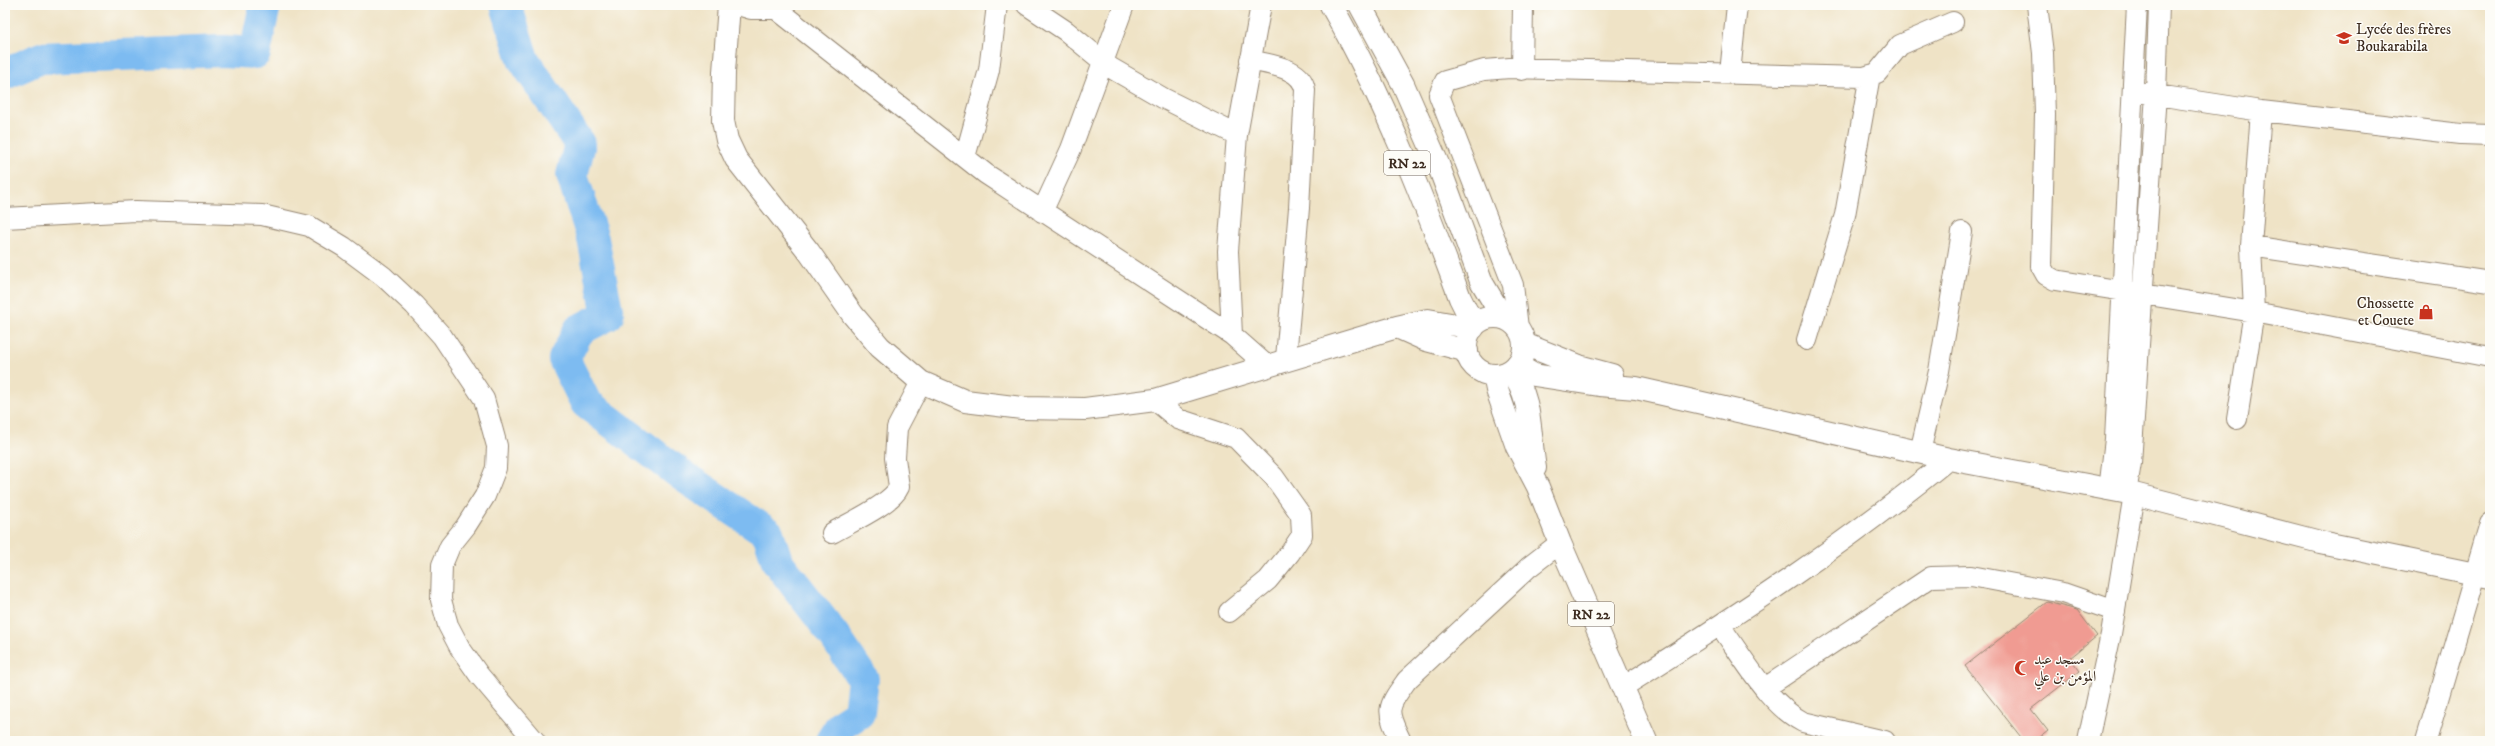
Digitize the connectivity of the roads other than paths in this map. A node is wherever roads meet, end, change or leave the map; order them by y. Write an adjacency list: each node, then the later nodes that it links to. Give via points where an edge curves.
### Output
1 (729, 5): 46 (main road, via 723,121 726,140 736,160 810,252 853,315 880,347)
2 (738, 5): 14 (street, via 751,9)
3 (997, 5): 26 (street, via 989,70)
4 (1027, 5): 17 (street, via 1066,31)
5 (1124, 5): 17 (street)
6 (1261, 5): 16 (street)
7 (1331, 5): 31 (main road, RN 22, via 1383,106)
8 (1360, 5): 29 (main road, RN 22, via 1403,84 1438,164)
9 (1523, 5): 18 (street)
10 (1737, 5): 19 (street)
11 (2037, 5): 34 (street, via 2043,53 2045,115 2041,266 2046,275 2055,280)
12 (2137, 5): 21 (street)
13 (2159, 5): 22 (street)
14 (772, 7): 26 (street)
15 (1953, 22): 20 (street, via 1900,45 1882,68)
16 (1250, 60): 24 (street); 44 (street, via 1284,68 1298,75 1304,82 1305,90 1299,208)
17 (1103, 61): 24 (street, via 1163,98); 27 (street, via 1071,149)
18 (1522, 70): 19 (street); 39 (street, via 1484,70 1444,81 1439,95 1514,285)
19 (1730, 73): 20 (street, via 1864,78)
20 (1870, 75): 41 (street, via 1845,215)
21 (2134, 92): 22 (street); 34 (street)
22 (2156, 94): 23 (street); 35 (street)
23 (2261, 111): 25 (street, via 2461,134); 32 (street)
24 (1237, 135): 40 (street, via 1228,251)
25 (2490, 135)
26 (965, 156): 27 (street, via 986,174)
27 (1042, 212): 40 (street)
28 (5, 218): 63 (street, via 136,211 262,215 309,226 344,247 383,276 414,305 442,336 484,399 497,446 496,468 485,496 450,546 442,565 441,600 448,624 460,648 479,675)
29 (1460, 226): 31 (main road); 39 (main road, RN 22, via 1481,281)
30 (1962, 232): 50 (street, via 1939,371)
31 (1436, 235): 37 (main road, RN 22, via 1460,298)
32 (2251, 246): 33 (street); 36 (street)
33 (2490, 282)
34 (2122, 291): 35 (street); 52 (street, via 2115,439)
35 (2143, 292): 36 (street); 52 (street, via 2131,463)
36 (2254, 312): 43 (street); 49 (street)
37 (1475, 325): 38 (main road, via 1428,320); 39 (main road, via 1494,317); 42 (main road, via 1466,342)
38 (1397, 327): 42 (main road, via 1426,340); 44 (main road)
39 (1515, 330): 45 (main road, via 1524,352); 47 (main road, via 1579,366 1613,375)
40 (1232, 335): 44 (street)
41 (1808, 340)
42 (1467, 351): 45 (main road, via 1478,369)
43 (2490, 357)
44 (1276, 362): 48 (main road)
45 (1507, 370): 47 (main road, via 1599,386); 55 (main road, RN 22, via 1519,383 1528,406 1531,448 1538,487)
46 (920, 382): 48 (main road, via 965,401 1022,408 1085,409); 54 (street, via 897,428 897,491)
47 (1636, 388): 50 (main road)
48 (1155, 400): 58 (street, via 1178,419 1236,438 1274,477 1301,515 1302,535 1290,553 1268,580)
49 (2237, 419)
50 (1920, 452): 51 (main road)
51 (1949, 459): 52 (main road); 59 (street, via 1836,547)
52 (2123, 492): 56 (main road, via 2320,542); 57 (street)
53 (2490, 523): 56 (street)
54 (832, 533)
55 (1560, 543): 60 (main road, RN 22); 62 (street, via 1529,568 1408,680 1389,708)
56 (2483, 575): 67 (street)
57 (2115, 611): 61 (street, via 2063,593 1971,576 1931,577); 66 (street)
58 (1229, 612)
59 (1720, 626): 60 (street); 61 (street)
60 (1624, 687): 64 (main road, RN 22)
61 (1765, 688): 65 (street, via 1784,710 1803,722)
62 (1392, 736)
63 (535, 741)
64 (1646, 741)
65 (1885, 741)
66 (2088, 741)
67 (2426, 741)

